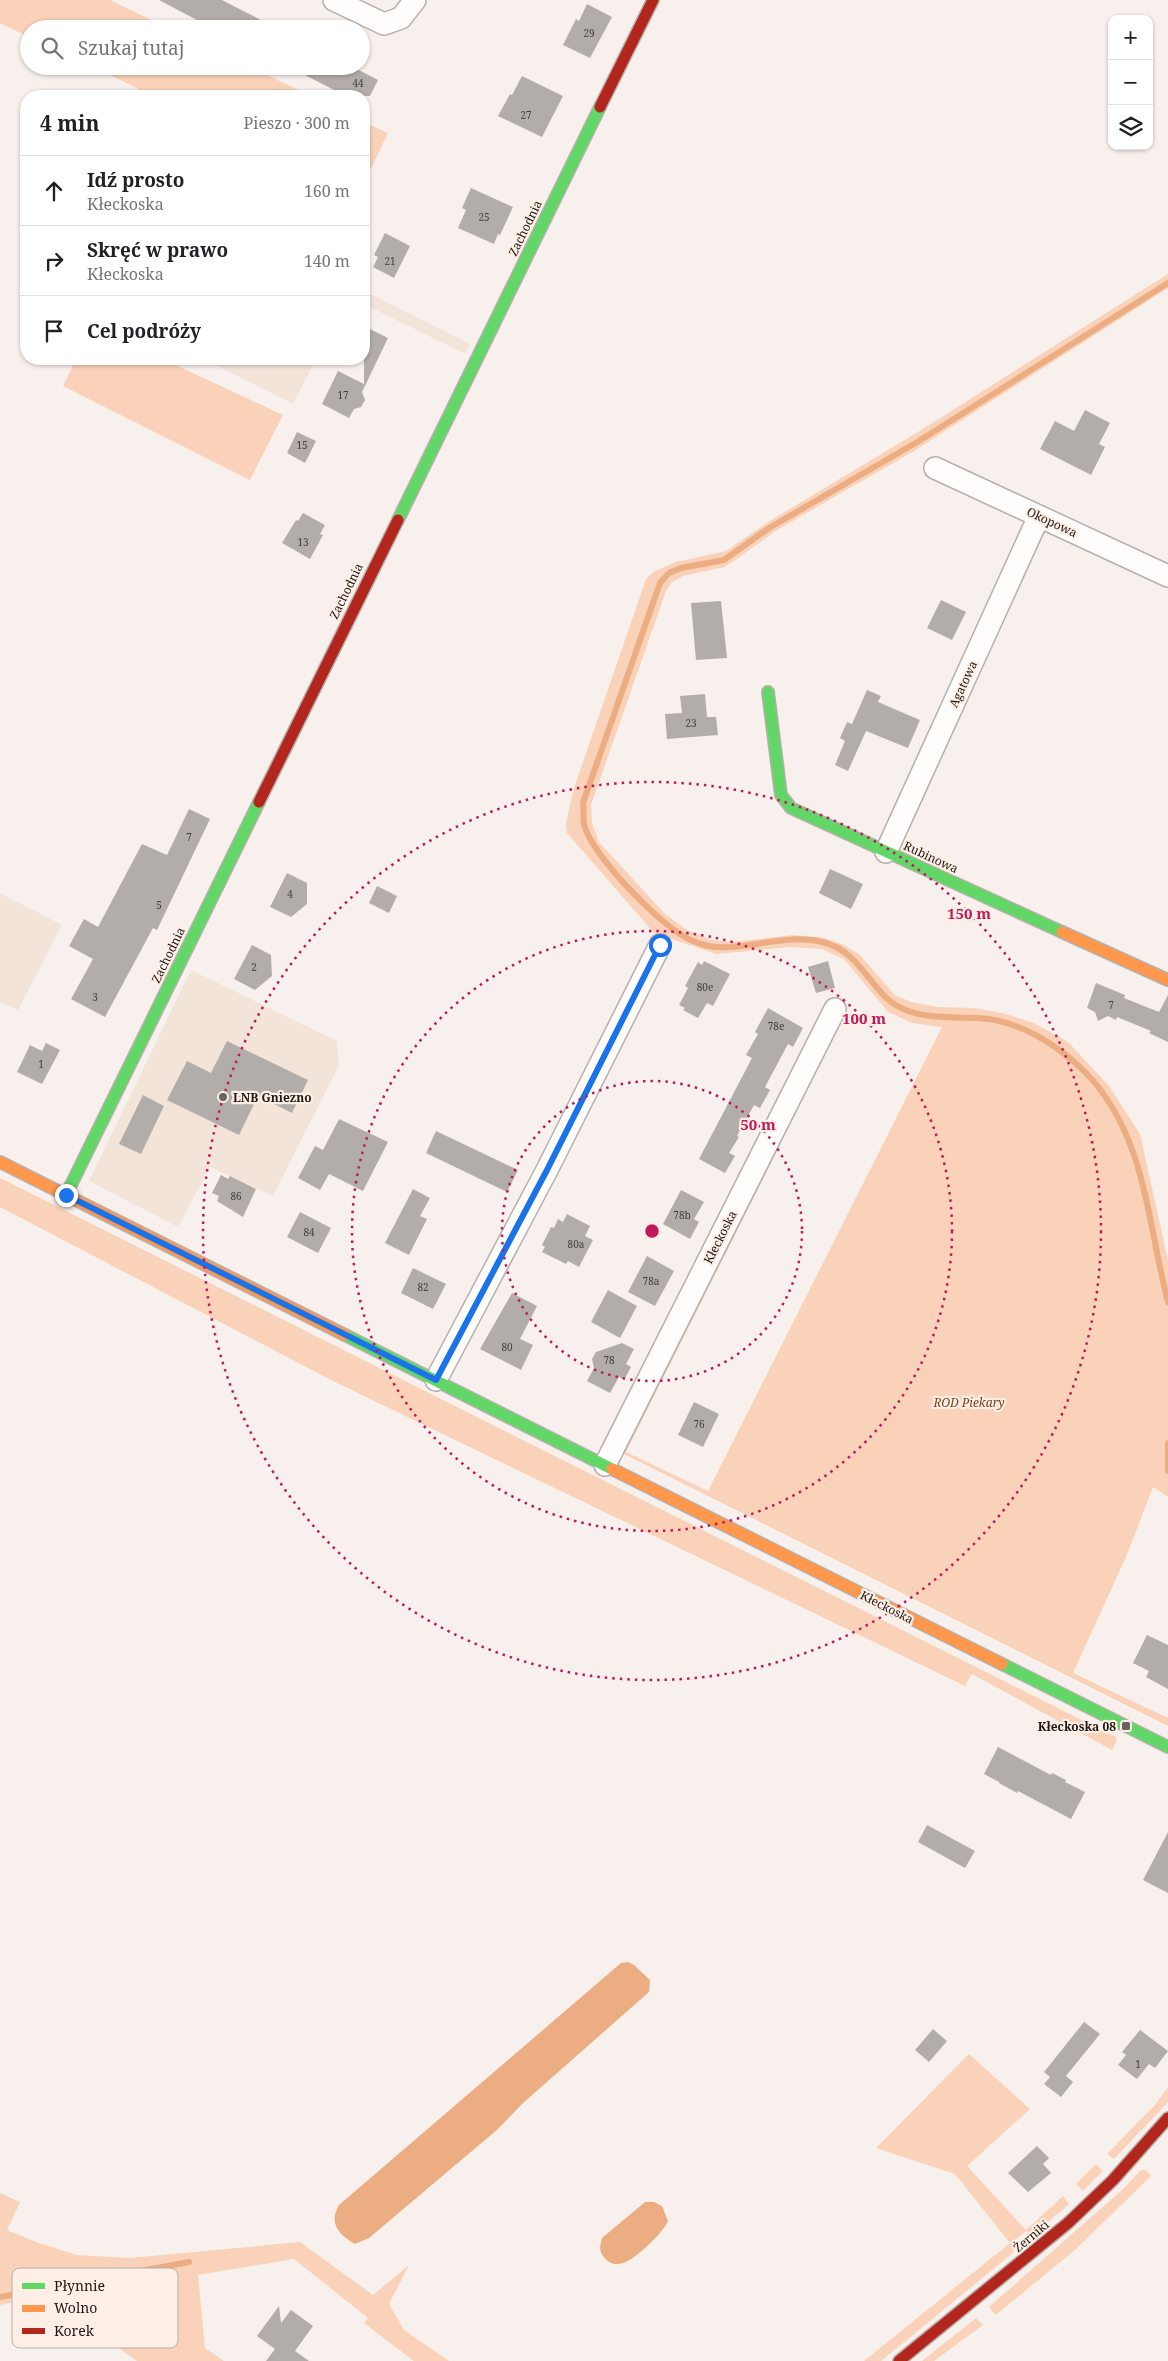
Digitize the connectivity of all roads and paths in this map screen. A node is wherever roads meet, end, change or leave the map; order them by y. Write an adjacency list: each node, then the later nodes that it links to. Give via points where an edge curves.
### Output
1 (334, 0): 2 (street, via 384,24 401,18)
2 (414, 0)
3 (653, 0): 13 (street, Zachodnia)
4 (935, 468): 5 (street, Okopowa)
5 (1040, 516): 6 (street, Okopowa); 8 (street, Agatowa)
6 (1168, 576)
7 (768, 692): 8 (street, Rubinowa, via 781,795 791,808)
8 (886, 852): 10 (street, Rubinowa)
9 (660, 945): 14 (street, via 547,1170)
10 (1168, 980)
11 (835, 1009): 15 (street, Kłeckoska)
12 (0, 1162): 13 (street, Kłeckoska)
13 (66, 1195): 14 (street, Kłeckoska)
14 (436, 1380): 15 (street, Kłeckoska)
15 (605, 1465): 16 (street, Kłeckoska)
16 (1168, 1747)
17 (1168, 2118): 18 (street, Żerniki, via 1113,2180 1068,2223)
18 (899, 2361)

